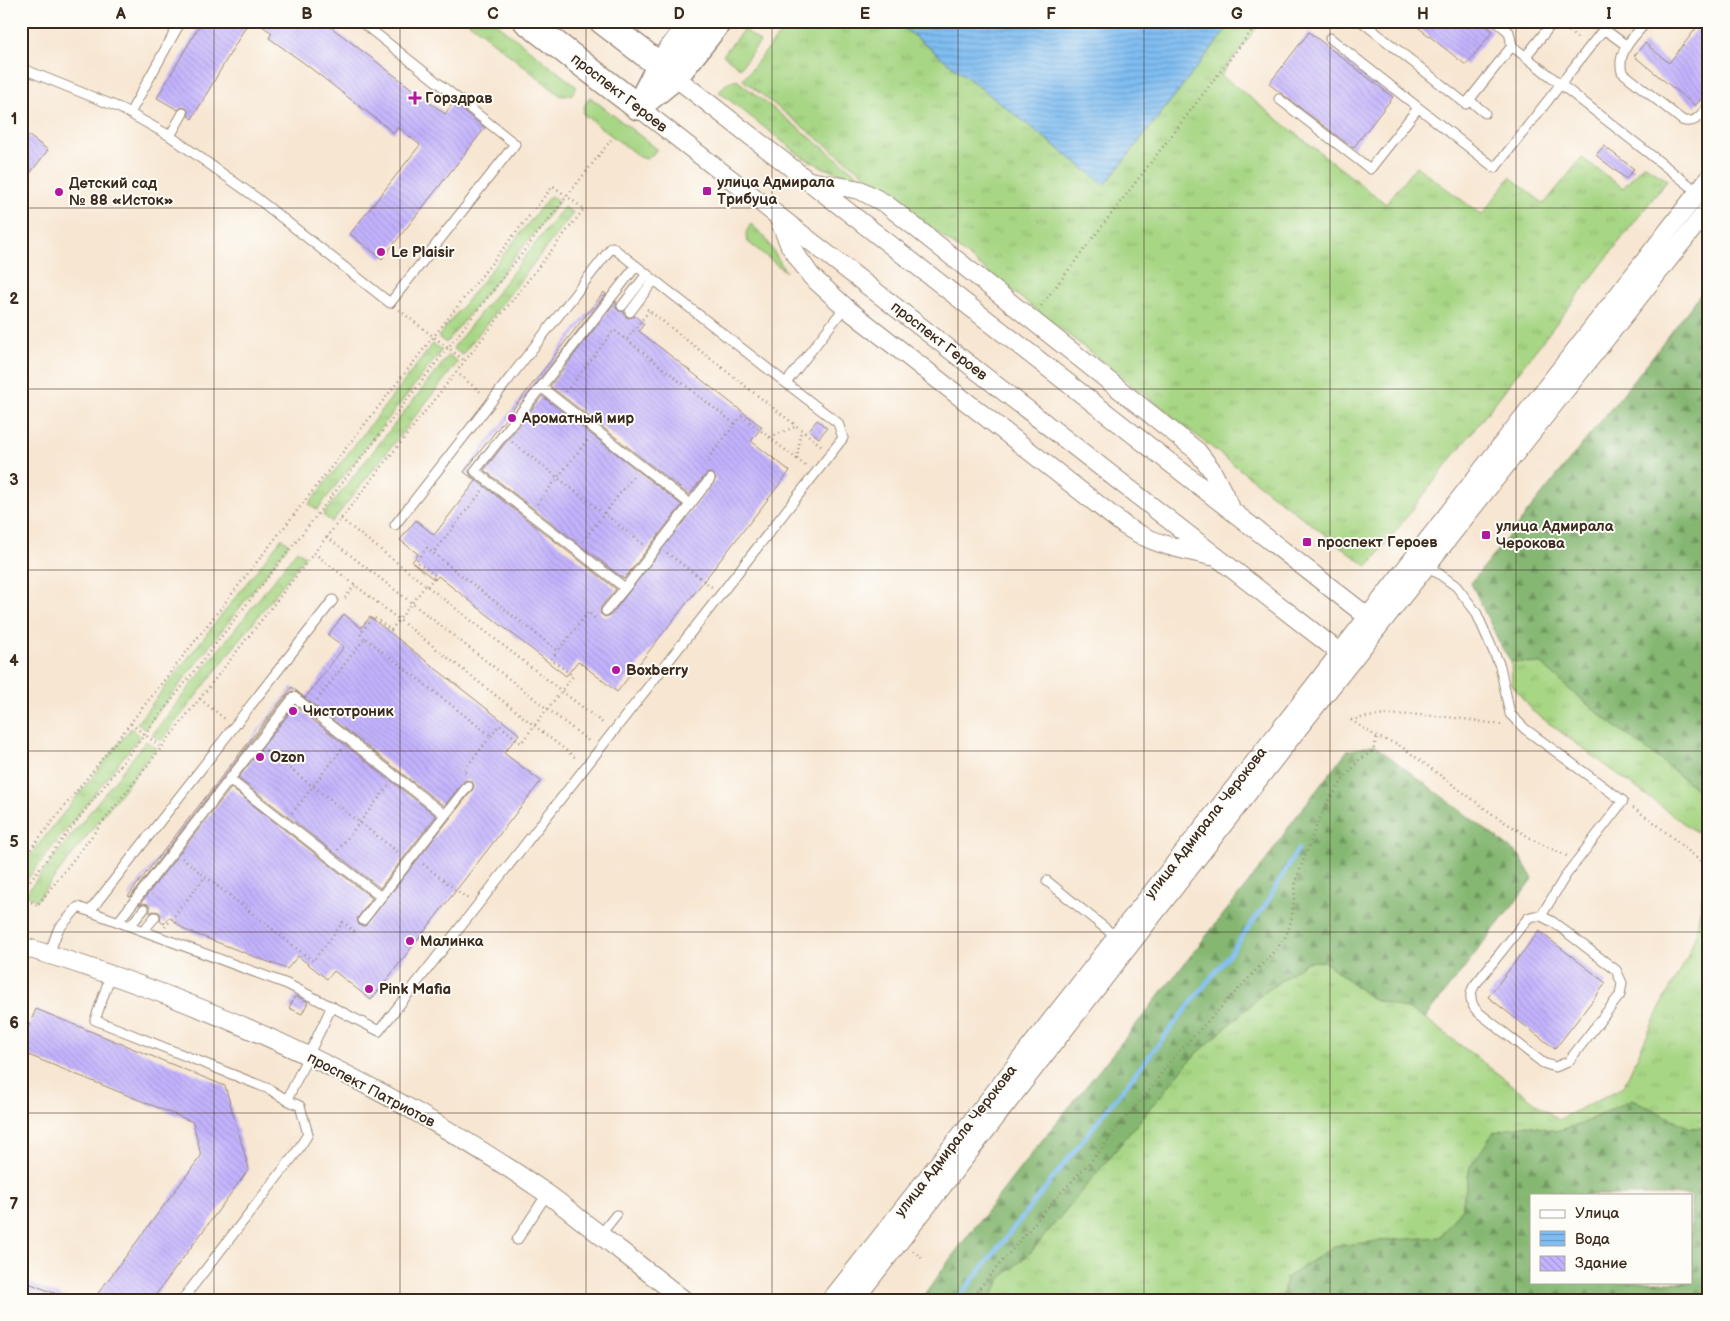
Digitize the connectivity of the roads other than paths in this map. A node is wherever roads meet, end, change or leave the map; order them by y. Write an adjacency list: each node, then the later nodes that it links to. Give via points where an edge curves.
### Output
1 (181, 21): 24 (lane)
2 (360, 21): 27 (lane, via 515,144 390,303 258,199)
3 (526, 21): 22 (street, проспект Героев)
4 (602, 21): 17 (street)
5 (694, 21): 17 (street)
6 (719, 21): 17 (street)
7 (1361, 21): 20 (lane, via 1466,104)
8 (1496, 21): 13 (lane, via 1509,32)
9 (1544, 21): 15 (lane, via 1550,26)
10 (1647, 21): 14 (lane)
11 (1607, 25): 14 (lane); 18 (lane)
12 (1330, 38): 23 (lane)
13 (1512, 46): 15 (lane); 20 (lane)
14 (1627, 46): 21 (lane, via 1619,63 1622,72 1682,120 1694,121)
15 (1526, 56): 18 (lane)
16 (21, 68): 24 (lane)
17 (667, 71): 22 (street); 28 (street)
18 (1561, 84): 23 (lane, via 1494,168); 29 (lane)
19 (1279, 99): 23 (lane, via 1370,169)
20 (1469, 100): 26 (lane)
21 (1709, 106)
22 (638, 107): 31 (street, проспект Героев)
23 (1418, 108)
24 (130, 113): 27 (lane)
25 (183, 113): 27 (lane)
26 (1486, 113)
27 (170, 136)
28 (807, 181): 42 (street); 42 (street, via 860,190 886,204 1197,451 1211,469)
29 (1703, 185): 49 (street, улица Адмирала Черокова)
30 (1709, 208): 45 (street, улица Адмирала Черокова)
31 (778, 216): 36 (street, via 790,246 811,276); 44 (street, проспект Героев)
32 (636, 266): 33 (lane); 39 (lane); 43 (lane, via 612,247)
33 (646, 274): 34 (lane); 35 (lane)
34 (654, 280): 37 (lane); 38 (lane)
35 (622, 306)
36 (845, 307): 38 (lane); 44 (street, via 1124,525 1158,544)
37 (630, 312)
38 (786, 383): 68 (lane, via 838,423 843,438 379,1031)
39 (541, 387): 41 (lane); 46 (lane, via 475,471)
40 (710, 479): 41 (lane)
41 (690, 504): 46 (lane)
42 (1232, 511): 49 (street)
43 (395, 525)
44 (1217, 557): 50 (street, проспект Героев)
45 (1428, 566): 49 (street, улица Адмирала Черокова); 58 (lane, via 1456,586 1476,612 1500,666 1510,714 1525,729 1623,801 1555,891)
46 (625, 588): 48 (lane)
47 (332, 600): 57 (lane)
48 (606, 611)
49 (1374, 622): 50 (street, улица Адмирала Черокова)
50 (1346, 657): 64 (street, улица Адмирала Черокова); 78 (street, улица Адмирала Черокова)
51 (229, 779): 53 (lane, via 294,696); 55 (lane); 61 (lane)
52 (468, 786): 53 (lane)
53 (445, 815): 55 (lane)
54 (1047, 881): 64 (lane)
55 (381, 897): 60 (lane)
56 (144, 908): 62 (lane)
57 (90, 911): 61 (lane); 66 (lane, via 78,907 58,930)
58 (1541, 916): 58 (lane, via 1528,918 1474,986 1471,1000 1474,1008 1485,1017 1543,1063 1555,1067 1568,1062 1620,995 1622,983 1616,970)
59 (155, 917): 63 (lane)
60 (363, 920)
61 (118, 922): 62 (lane)
62 (130, 926): 63 (lane)
63 (143, 931): 68 (lane, via 287,984)
64 (1116, 937): 77 (street, улица Адмирала Черокова)
65 (21, 946): 66 (street, проспект Патриотов)
66 (49, 954): 67 (street, проспект Патриотов)
67 (111, 974): 69 (street, проспект Патриотов); 70 (lane, via 95,1020 269,1089)
68 (332, 1006): 69 (lane)
69 (309, 1056): 70 (lane); 71 (street, проспект Патриотов, via 452,1133)
70 (287, 1100): 75 (lane, via 300,1106 308,1134)
71 (547, 1194): 73 (street, проспект Патриотов); 74 (lane)
72 (616, 1215): 73 (lane)
73 (600, 1235): 76 (street, проспект Патриотов)
74 (517, 1240)
75 (182, 1300)
76 (684, 1300)
77 (831, 1300)
78 (854, 1300)

